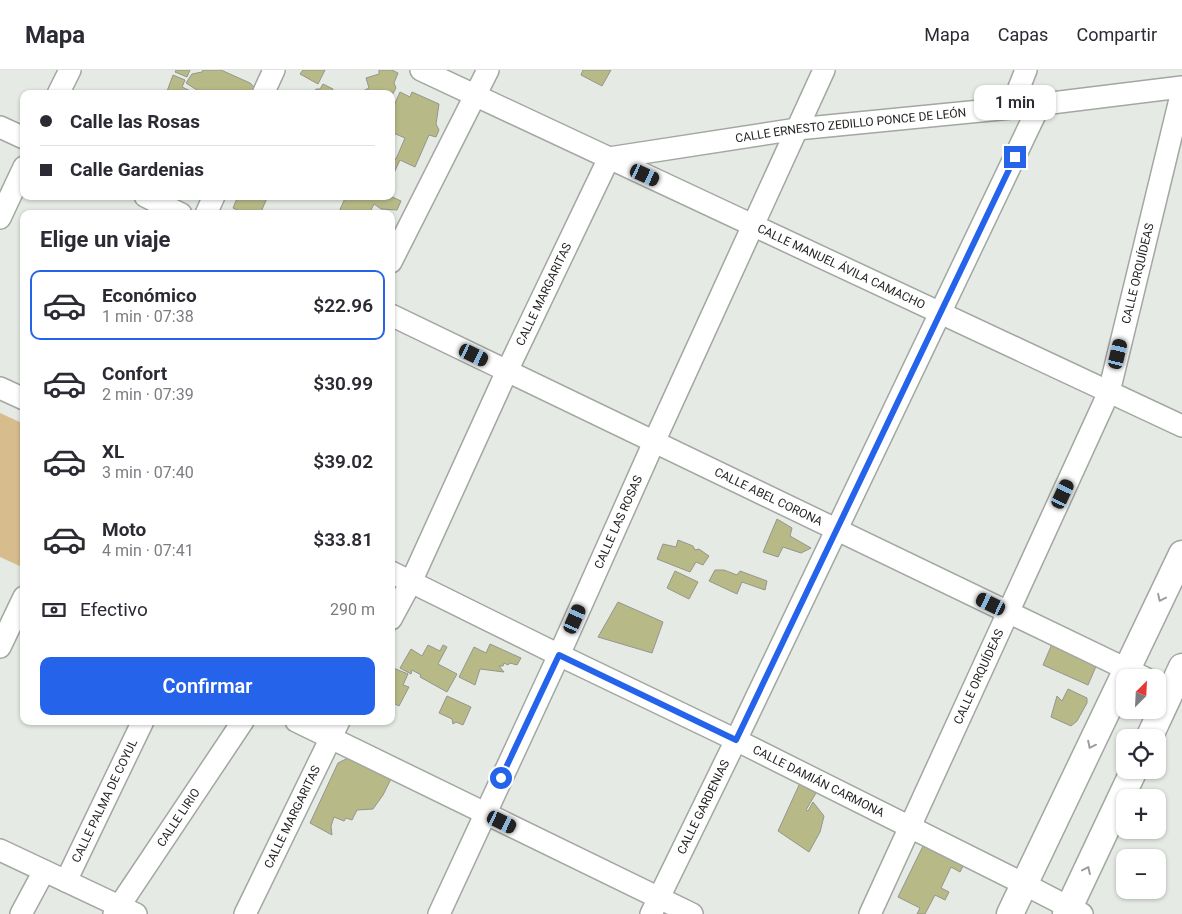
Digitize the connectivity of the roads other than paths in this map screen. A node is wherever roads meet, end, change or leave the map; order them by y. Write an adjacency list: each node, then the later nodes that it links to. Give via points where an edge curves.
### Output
1 (70, 70): 8 (street)
2 (274, 70): 9 (street)
3 (421, 70): 11 (street)
4 (488, 70): 11 (street)
5 (824, 70): 15 (street, CALLE LAS ROSAS)
6 (1026, 70): 13 (street)
7 (1182, 87): 12 (street, CALLE ERNESTO ZEDILLO PONCE DE LEÓN)
8 (60, 90)
9 (265, 90)
10 (1182, 91): 28 (street, CALLE ORQUÍDEAS)
11 (476, 96): 17 (street); 23 (street)
12 (1040, 104): 13 (street, CALLE ERNESTO ZEDILLO PONCE DE LEÓN); 24 (street, CALLE GARDENIAS)
13 (1011, 108): 15 (street, CALLE ERNESTO ZEDILLO PONCE DE LEÓN)
14 (0, 127): 16 (street)
15 (798, 129): 17 (street, CALLE ERNESTO ZEDILLO PONCE DE LEÓN); 22 (street, CALLE LAS ROSAS)
16 (20, 136)
17 (609, 158): 22 (street, CALLE MANUEL ÁVILA CAMACHO); 26 (street, CALLE MARGARITAS)
18 (20, 176): 21 (street)
19 (152, 200): 20 (street)
20 (173, 210)
21 (0, 218)
22 (753, 226): 24 (street, CALLE MANUEL ÁVILA CAMACHO); 31 (street, CALLE LAS ROSAS)
23 (395, 254)
24 (940, 313): 28 (street, CALLE MANUEL ÁVILA CAMACHO); 32 (street, CALLE GARDENIAS)
25 (395, 317): 26 (street, CALLE ABEL CORONA)
26 (507, 371): 31 (street, CALLE ABEL CORONA); 35 (street, CALLE MARGARITAS)
27 (0, 388): 29 (street)
28 (1109, 392): 30 (street, CALLE MANUEL ÁVILA CAMACHO); 38 (street, CALLE ORQUÍDEAS)
29 (20, 397)
30 (1182, 426)
31 (654, 442): 32 (street, CALLE ABEL CORONA); 40 (street, CALLE LAS ROSAS)
32 (836, 529): 38 (street, CALLE ABEL CORONA); 50 (street, CALLE GARDENIAS)
33 (1182, 554): 42 (street, one-way to 42)
34 (395, 574): 35 (street, CALLE DAMIÁN CARMONA)
35 (411, 582): 37 (street, CALLE MARGARITAS); 40 (street, CALLE DAMIÁN CARMONA)
36 (20, 605): 39 (street)
37 (395, 612)
38 (1008, 612): 41 (street, CALLE ABEL CORONA); 53 (street, CALLE ORQUÍDEAS)
39 (0, 647)
40 (559, 655): 50 (street, CALLE DAMIÁN CARMONA); 52 (street, CALLE LAS ROSAS)
41 (1128, 669)
42 (1138, 669)
43 (1173, 684): 48 (street)
44 (1116, 711): 57 (street, one-way to 57)
45 (142, 725): 56 (street, CALLE PALMA DE COYUL)
46 (240, 725): 59 (street, CALLE LIRIO)
47 (313, 725): 49 (street)
48 (1153, 729)
49 (335, 730): 52 (street); 62 (street, CALLE MARGARITAS)
50 (736, 740): 53 (street, CALLE DAMIÁN CARMONA); 58 (street, CALLE GARDENIAS)
51 (1130, 779): 60 (street, one-way to 51)
52 (485, 813): 58 (street); 63 (street, CALLE LAS ROSAS)
53 (911, 827): 57 (street, CALLE DAMIÁN CARMONA); 65 (street, CALLE ORQUÍDEAS)
54 (0, 850): 55 (street)
55 (44, 871): 56 (street); 61 (street)
56 (66, 881): 59 (street)
57 (1024, 884): 60 (street, CALLE DAMIÁN CARMONA); 66 (street)
58 (655, 906): 64 (street)
59 (123, 911)
60 (1073, 912)
61 (21, 914)
62 (246, 914)
63 (439, 914)
64 (692, 914)
65 (870, 914)
66 (1010, 914)

